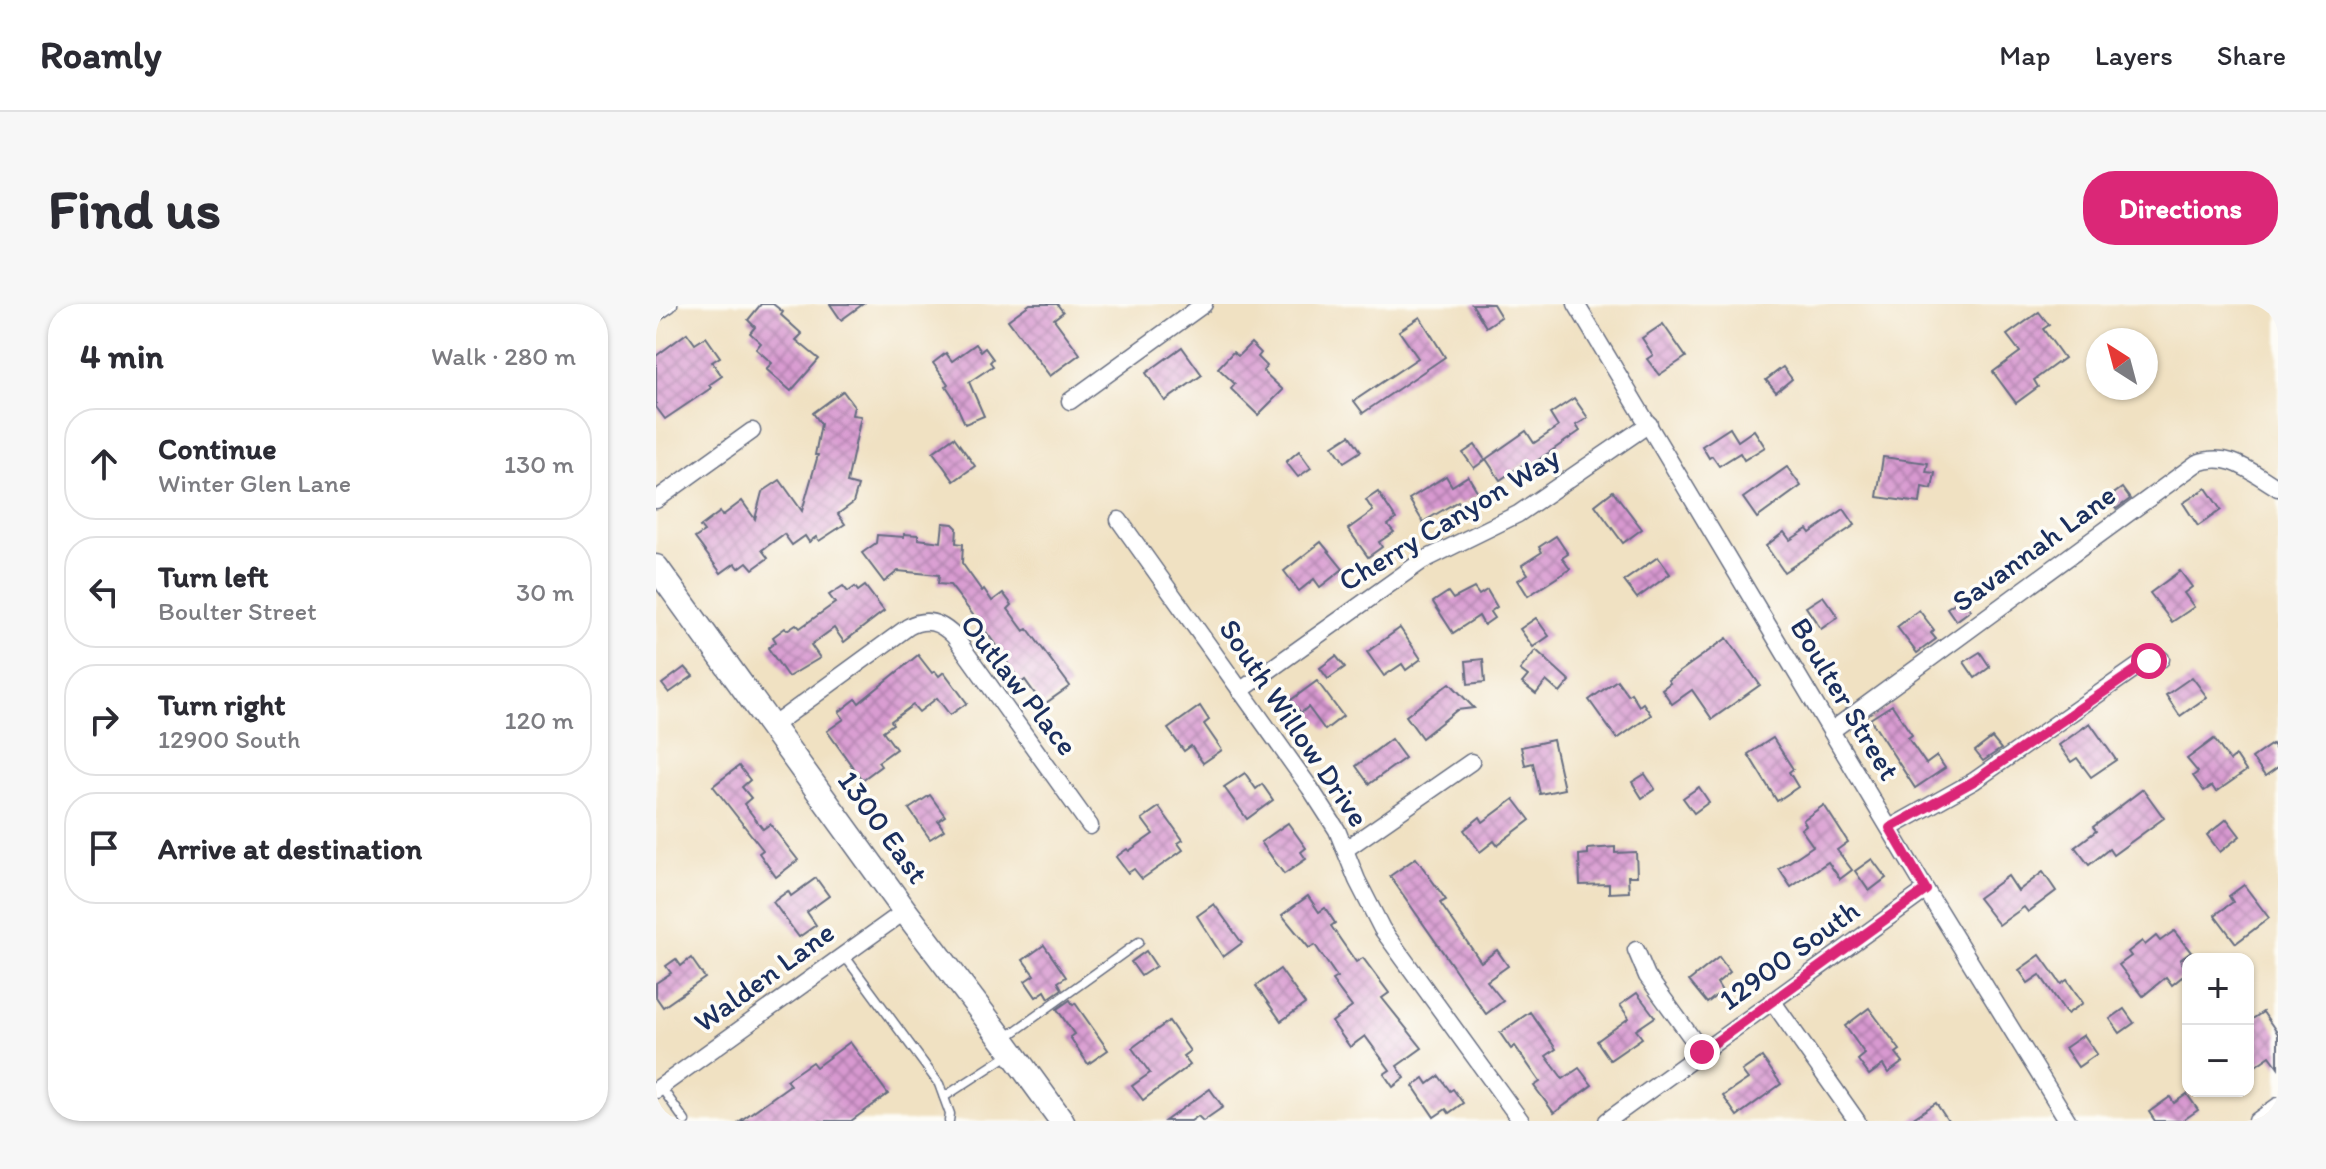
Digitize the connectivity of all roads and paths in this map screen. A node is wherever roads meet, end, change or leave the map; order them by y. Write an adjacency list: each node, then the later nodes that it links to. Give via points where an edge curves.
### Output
1 (669, 304): 4 (street)
2 (1204, 304): 5 (street)
3 (1576, 304): 6 (street, Boulter Street)
4 (656, 313)
5 (1070, 401)
6 (1649, 424): 13 (street, Cherry Canyon Way, via 1518,514 1422,561); 15 (street, Boulter Street)
7 (752, 431): 9 (street)
8 (2278, 488): 15 (street, Savannah Lane, via 2223,459 2197,463)
9 (656, 500)
10 (1119, 520): 13 (street, South Willow Drive)
11 (656, 567): 14 (main road, 1300 East)
12 (2161, 659): 18 (street, via 2137,667 1974,781)
13 (1240, 691): 19 (street, South Willow Drive, via 1310,788)
14 (771, 727): 17 (street, Outlaw Place, via 908,627 931,622 954,636); 21 (main road, 1300 East)
15 (1831, 731): 18 (street, Boulter Street)
16 (1471, 762): 19 (street)
17 (1090, 826)
18 (1890, 828): 20 (street, Boulter Street)
19 (1346, 849): 34 (street, South Willow Drive, via 1382,929)
20 (1926, 890): 25 (street, 12900 South); 37 (street, Boulter Street)
21 (905, 911): 24 (street, Walden Lane); 26 (main road, 1300 East)
22 (1139, 942): 26 (lane)
23 (1636, 950): 27 (street, via 1647,976)
24 (844, 954): 28 (street, Walden Lane); 29 (lane)
25 (1773, 1002): 27 (street, 12900 South); 36 (street)
26 (1008, 1046): 29 (lane); 31 (main road, 1300 East)
27 (1702, 1052): 35 (street, 12900 South)
28 (658, 1088): 32 (lane)
29 (944, 1097): 33 (lane)
30 (2278, 1106): 38 (street)
31 (1055, 1117)
32 (685, 1121)
33 (949, 1121)
34 (1521, 1121)
35 (1607, 1121)
36 (1857, 1121)
37 (2068, 1121)
38 (2257, 1121)

